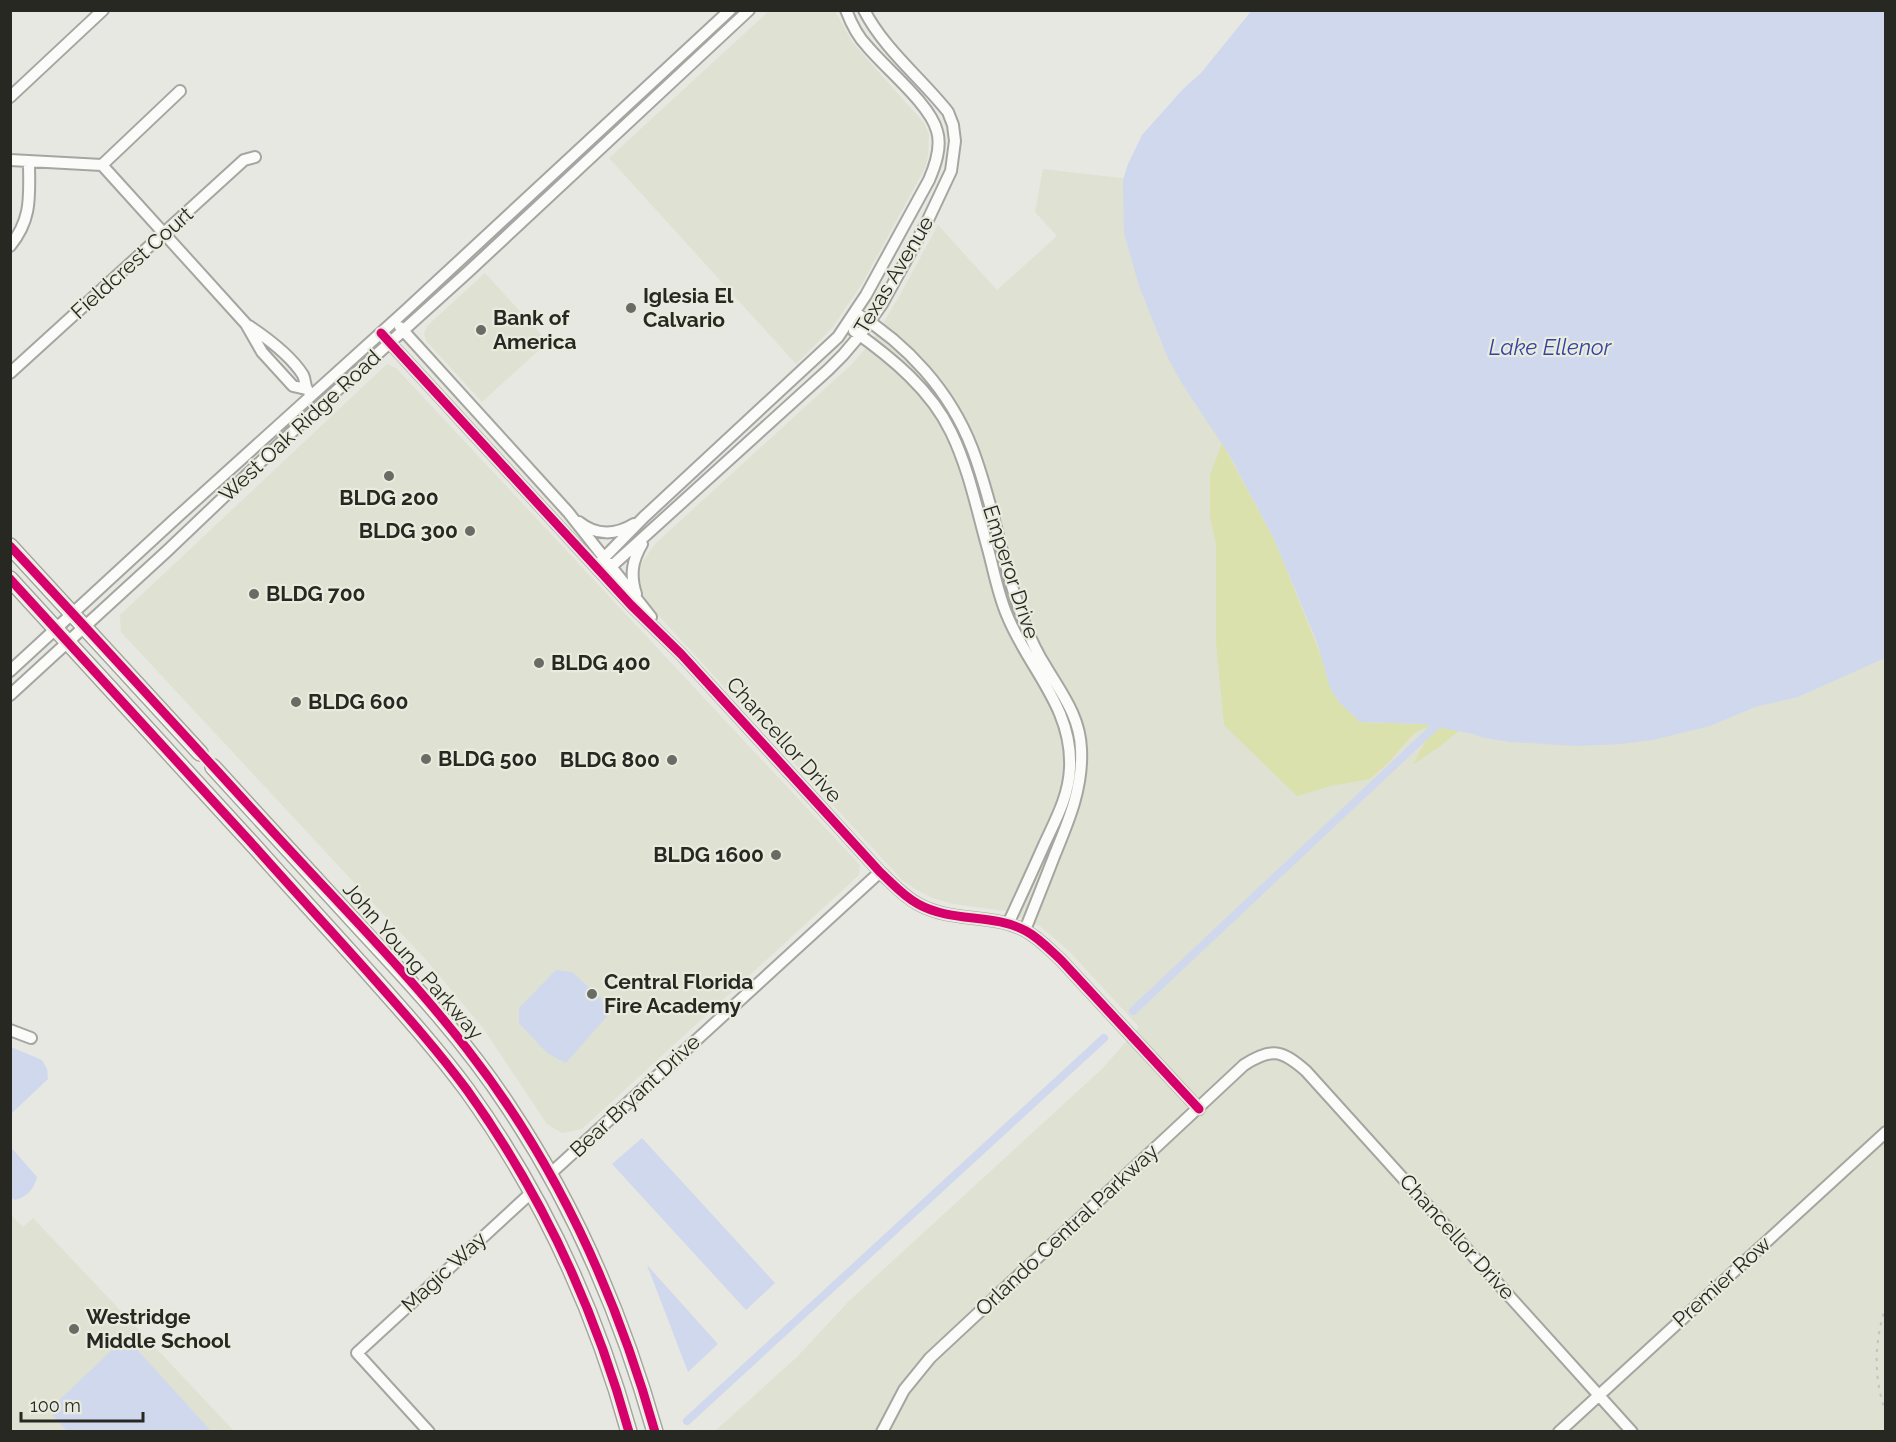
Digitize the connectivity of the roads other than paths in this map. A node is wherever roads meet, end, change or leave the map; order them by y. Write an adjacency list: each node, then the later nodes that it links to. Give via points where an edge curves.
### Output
1 (103, 10): 10 (street)
2 (730, 10): 11 (street, West Oak Ridge Road)
3 (749, 10): 13 (street, West Oak Ridge Road)
4 (846, 10): 7 (street, Texas Avenue, via 853,27)
5 (864, 10): 6 (street, Texas Avenue)
6 (886, 42): 7 (street); 9 (street, Texas Avenue)
7 (873, 53): 12 (street, Texas Avenue)
8 (180, 91): 17 (street)
9 (936, 96): 12 (street); 19 (street, Texas Avenue, via 953,124 955,152)
10 (10, 97)
11 (627, 105): 13 (street, via 629,114 616,125); 25 (street, West Oak Ridge Road)
12 (923, 106): 18 (street, Texas Avenue, via 938,133)
13 (616, 134): 28 (street, West Oak Ridge Road)
14 (255, 157): 22 (street, Fieldcrest Court, via 244,160)
15 (10, 160): 16 (street)
16 (30, 161): 17 (street); 23 (street, via 24,227)
17 (102, 165): 22 (street)
18 (935, 165): 19 (street); 20 (street, Texas Avenue)
19 (951, 171): 21 (street, Texas Avenue)
20 (909, 217): 21 (street); 24 (street, Texas Avenue)
21 (926, 224): 26 (street, Texas Avenue)
22 (164, 234): 34 (street, Fieldcrest Court); 35 (street, via 246,324 273,342 304,376)
23 (10, 246)
24 (856, 313): 26 (street, Emperor Drive); 27 (street, Texas Avenue)
25 (394, 321): 28 (street, Chancellor Drive); 29 (street, West Oak Ridge Road)
26 (870, 321): 30 (street, Texas Avenue); 55 (street, Emperor Drive, via 924,369 956,414 972,448 1024,623 1078,726 1081,771 1077,795)
27 (847, 326): 30 (street, Emperor Drive); 32 (street, Texas Avenue)
28 (403, 331): 31 (street, West Oak Ridge Road); 37 (street, Chancellor Drive)
29 (381, 333): 31 (street, Chancellor Drive); 35 (street, West Oak Ridge Road)
30 (860, 335): 33 (street, Texas Avenue); 54 (street, Emperor Drive, via 918,385 951,431 971,487 1005,612 1064,721 1070,769 1065,795)
31 (390, 343): 36 (street, West Oak Ridge Road); 41 (street, Chancellor Drive)
32 (817, 358): 33 (street); 38 (street, Texas Avenue)
33 (828, 370): 39 (street, Texas Avenue)
34 (10, 373)
35 (309, 392): 36 (street, via 307,406 249,460); 44 (street, West Oak Ridge Road)
36 (242, 480): 45 (street, West Oak Ridge Road)
37 (568, 512): 38 (street, via 586,527 612,533); 41 (street, Chancellor Drive)
38 (644, 517): 41 (street, Texas Avenue)
39 (649, 533): 41 (street, Texas Avenue); 43 (street, via 632,566)
40 (10, 546): 44 (highway)
41 (604, 566): 43 (street, Chancellor Drive); 48 (street, Chancellor Drive, via 631,605)
42 (10, 579): 46 (highway, John Young Parkway)
43 (637, 599): 48 (street, Chancellor Drive)
44 (73, 614): 45 (highway); 46 (street, West Oak Ridge Road)
45 (85, 627): 47 (street, West Oak Ridge Road); 51 (highway)
46 (56, 629): 47 (highway, John Young Parkway); 49 (street, West Oak Ridge Road)
47 (69, 642): 50 (street, West Oak Ridge Road); 62 (highway, John Young Parkway, via 423,1034)
48 (681, 654): 53 (street, Chancellor Drive)
49 (10, 671)
50 (10, 695)
51 (200, 753)
52 (213, 767): 63 (highway, John Young Parkway, via 444,1021 508,1106)
53 (880, 872): 54 (street, Chancellor Drive, via 902,893 939,913); 63 (street, Bear Bryant Drive)
54 (1008, 924): 55 (street, Chancellor Drive)
55 (1025, 930): 59 (street, Chancellor Drive, via 1061,960)
56 (10, 1029): 57 (street)
57 (31, 1038)
58 (1275, 1053): 59 (street, Orlando Central Parkway, via 1260,1055 1244,1065); 66 (street, Chancellor Drive, via 1291,1058 1306,1071)
59 (1198, 1109): 70 (street, Orlando Central Parkway, via 930,1358 904,1390)
60 (1882, 1136): 61 (street); 66 (street, Premier Row)
61 (1886, 1148)
62 (506, 1149): 63 (highway, via 527,1166); 64 (highway, John Young Parkway)
63 (550, 1174): 65 (highway, John Young Parkway)
64 (532, 1192): 65 (highway, via 555,1202); 67 (street, Magic Way, via 357,1353); 68 (highway, John Young Parkway, via 592,1320)
65 (576, 1221): 69 (highway, John Young Parkway, via 622,1328)
66 (1599, 1395): 71 (street, Premier Row); 72 (street, Chancellor Drive)
67 (429, 1431)
68 (629, 1431)
69 (655, 1431)
70 (882, 1431)
71 (1559, 1431)
72 (1632, 1431)

